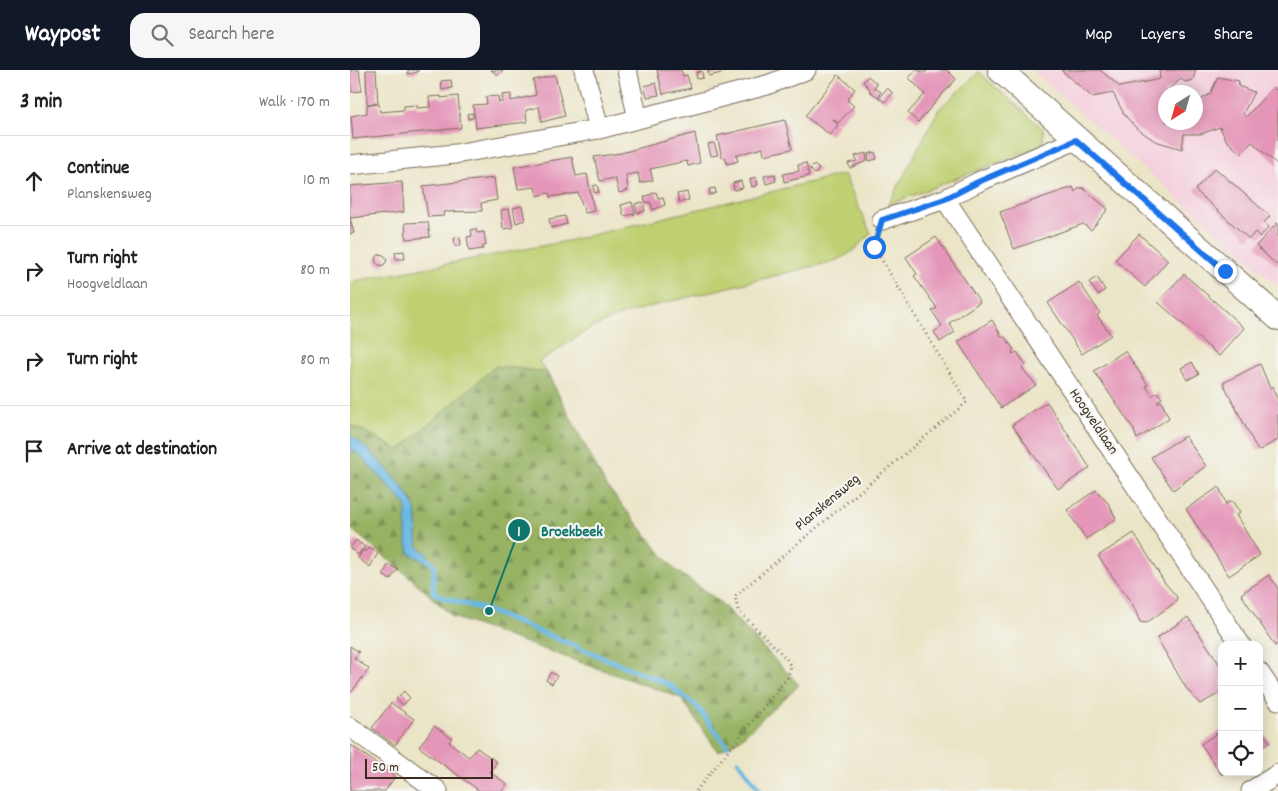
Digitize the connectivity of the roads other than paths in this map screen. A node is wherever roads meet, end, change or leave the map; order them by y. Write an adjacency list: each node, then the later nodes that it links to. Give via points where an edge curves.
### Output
1 (584, 70): 6 (street)
2 (627, 70): 5 (street)
3 (806, 70): 5 (street, via 767,85)
4 (1008, 73): 7 (main road)
5 (638, 119): 6 (street)
6 (599, 129): 8 (street, via 455,154)
7 (1076, 140): 9 (street); 11 (main road)
8 (350, 165)
9 (945, 199): 10 (street); 12 (street, Hoogveldlaan)
10 (882, 220)
11 (1278, 318)
12 (1238, 641)
13 (1263, 678): 14 (street)
14 (1278, 700)
15 (350, 727): 17 (street)
16 (1278, 774): 18 (street)
17 (438, 791)
18 (1251, 791)

